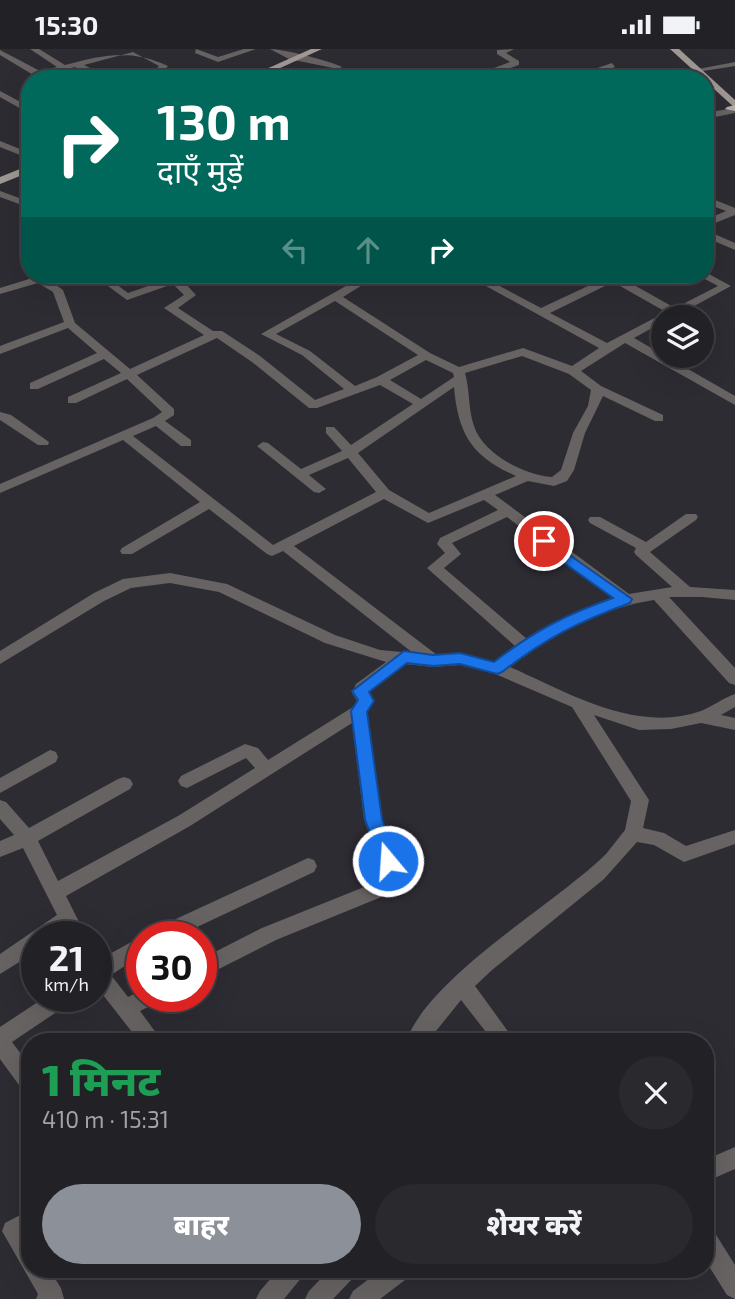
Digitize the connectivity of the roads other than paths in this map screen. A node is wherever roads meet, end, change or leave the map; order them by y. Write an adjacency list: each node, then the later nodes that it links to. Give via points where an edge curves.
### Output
1 (34, 49): 12 (street)
2 (134, 49): 16 (street); 24 (street, via 164,66)
3 (205, 49): 4 (street, via 198,51 218,60)
4 (252, 49)
5 (274, 49): 13 (street)
6 (310, 49): 13 (main road)
7 (318, 49): 13 (main road)
8 (510, 49): 26 (street, via 500,52 516,63)
9 (667, 49): 28 (main road)
10 (674, 49): 29 (main road)
11 (0, 52): 14 (street)
12 (44, 55): 14 (street); 19 (street)
13 (295, 57): 18 (street); 20 (main road); 25 (main road)
14 (17, 62): 21 (street)
15 (735, 64): 30 (street)
16 (77, 65): 19 (street); 23 (street)
17 (612, 65): 27 (street)
18 (338, 67)
19 (64, 68): 22 (street)
20 (270, 69)
21 (32, 70)
22 (59, 70)
23 (87, 70)
24 (160, 70)
25 (263, 70)
26 (497, 70)
27 (597, 70)
28 (693, 70)
29 (694, 70)
30 (713, 70)
31 (714, 90): 35 (main road)
32 (714, 93): 35 (main road)
33 (0, 94): 34 (street)
34 (21, 106)
35 (733, 110): 36 (street)
36 (714, 114)
37 (0, 144): 38 (street)
38 (21, 152)
39 (21, 175): 40 (main road)
40 (0, 184)
41 (0, 194): 42 (street)
42 (21, 202)
43 (714, 203): 44 (street)
44 (734, 211): 45 (street)
45 (714, 221)
46 (714, 237): 47 (street)
47 (735, 247)
48 (714, 280): 58 (street, via 726,286)
49 (23, 284): 59 (street)
50 (48, 284): 65 (street, via 58,290)
51 (110, 284): 52 (street, via 127,297)
52 (164, 284)
53 (179, 284): 67 (street, via 191,295 170,308)
54 (357, 284): 61 (street)
55 (487, 284): 64 (street)
56 (596, 284): 64 (street)
57 (622, 284): 62 (street)
58 (719, 289): 60 (street); 63 (street)
59 (0, 291)
60 (735, 295)
61 (334, 296): 72 (street); 79 (street, via 267,334 306,353)
62 (652, 305)
63 (689, 305)
64 (540, 313): 69 (street)
65 (69, 324): 70 (street); 71 (street)
66 (651, 325): 68 (street)
67 (211, 335): 74 (street); 79 (street, via 229,338 313,405)
68 (625, 338): 69 (street); 81 (street)
69 (607, 348): 73 (street)
70 (0, 350)
71 (105, 354): 74 (street); 77 (street)
72 (426, 355): 75 (street); 76 (street)
73 (573, 371): 75 (street, via 523,352); 78 (street)
74 (130, 374): 80 (street); 85 (street, via 170,412)
75 (459, 375): 82 (street); 93 (street, via 474,443)
76 (381, 380): 79 (street); 82 (street)
77 (34, 386)
78 (597, 389): 84 (street); 93 (street, via 563,477 552,482)
79 (354, 391)
80 (72, 400)
81 (735, 401)
82 (419, 403): 91 (street)
83 (0, 416): 88 (street)
84 (659, 418)
85 (157, 421): 87 (street); 89 (street)
86 (330, 431): 91 (street)
87 (124, 435): 94 (street); 98 (street)
88 (43, 442)
89 (186, 443)
90 (263, 446): 92 (street)
91 (350, 452): 92 (street); 96 (street)
92 (300, 474): 95 (street)
93 (527, 476): 97 (street)
94 (0, 489)
95 (319, 489)
96 (384, 493): 97 (street, via 428,519); 102 (street)
97 (485, 494): 99 (street)
98 (210, 502): 102 (street, via 272,551); 104 (street)
99 (506, 513): 108 (street); 109 (street, via 445,541 454,554 433,568)
100 (691, 517): 103 (street)
101 (595, 520): 103 (street)
102 (284, 545): 112 (street)
103 (645, 547): 105 (street, via 642,555)
104 (127, 551)
105 (685, 590): 106 (street); 107 (street)
106 (657, 594): 108 (street); 114 (street)
107 (735, 595)
108 (625, 599): 109 (street, via 571,619)
109 (525, 646): 113 (street)
110 (404, 657): 111 (street, via 379,656 330,639 222,588 153,578 128,583 99,597); 112 (street); 117 (street, via 362,688 366,701)
111 (0, 658)
112 (433, 661): 113 (street, via 460,659)
113 (497, 668): 116 (street)
114 (735, 679)
115 (735, 700): 118 (street)
116 (578, 703): 118 (street, via 639,724); 126 (street, via 640,800)
117 (359, 711): 121 (street); 135 (street, via 373,819 395,883 269,934)
118 (703, 717): 119 (street)
119 (735, 725)
120 (50, 757): 124 (street)
121 (266, 770): 122 (street, via 252,753 244,751); 131 (street)
122 (187, 781)
123 (124, 784): 128 (street)
124 (0, 786)
125 (0, 807): 128 (street)
126 (632, 834): 127 (street, via 658,838 684,854); 137 (street, via 592,879)
127 (735, 837)
128 (27, 838): 129 (street); 131 (street)
129 (0, 849)
130 (308, 866): 133 (street)
131 (54, 893): 132 (street)
132 (68, 921)
133 (191, 921)
134 (21, 951): 136 (street)
135 (217, 961)
136 (0, 965)
137 (462, 985): 142 (street); 143 (street)
138 (112, 990): 139 (street)
139 (125, 1008): 141 (street)
140 (40, 1012): 144 (street)
141 (145, 1033)
142 (422, 1033)
143 (499, 1033)
144 (0, 1040): 145 (street)
145 (21, 1072)
146 (735, 1158): 147 (street)
147 (714, 1167)
148 (21, 1226): 149 (street, via 13,1231)
149 (21, 1244)
150 (714, 1253): 154 (street)
151 (42, 1278): 155 (street, via 53,1296)
152 (337, 1278): 156 (street)
153 (389, 1278): 157 (street)
154 (735, 1287)
155 (48, 1299)
156 (317, 1299)
157 (361, 1299)

